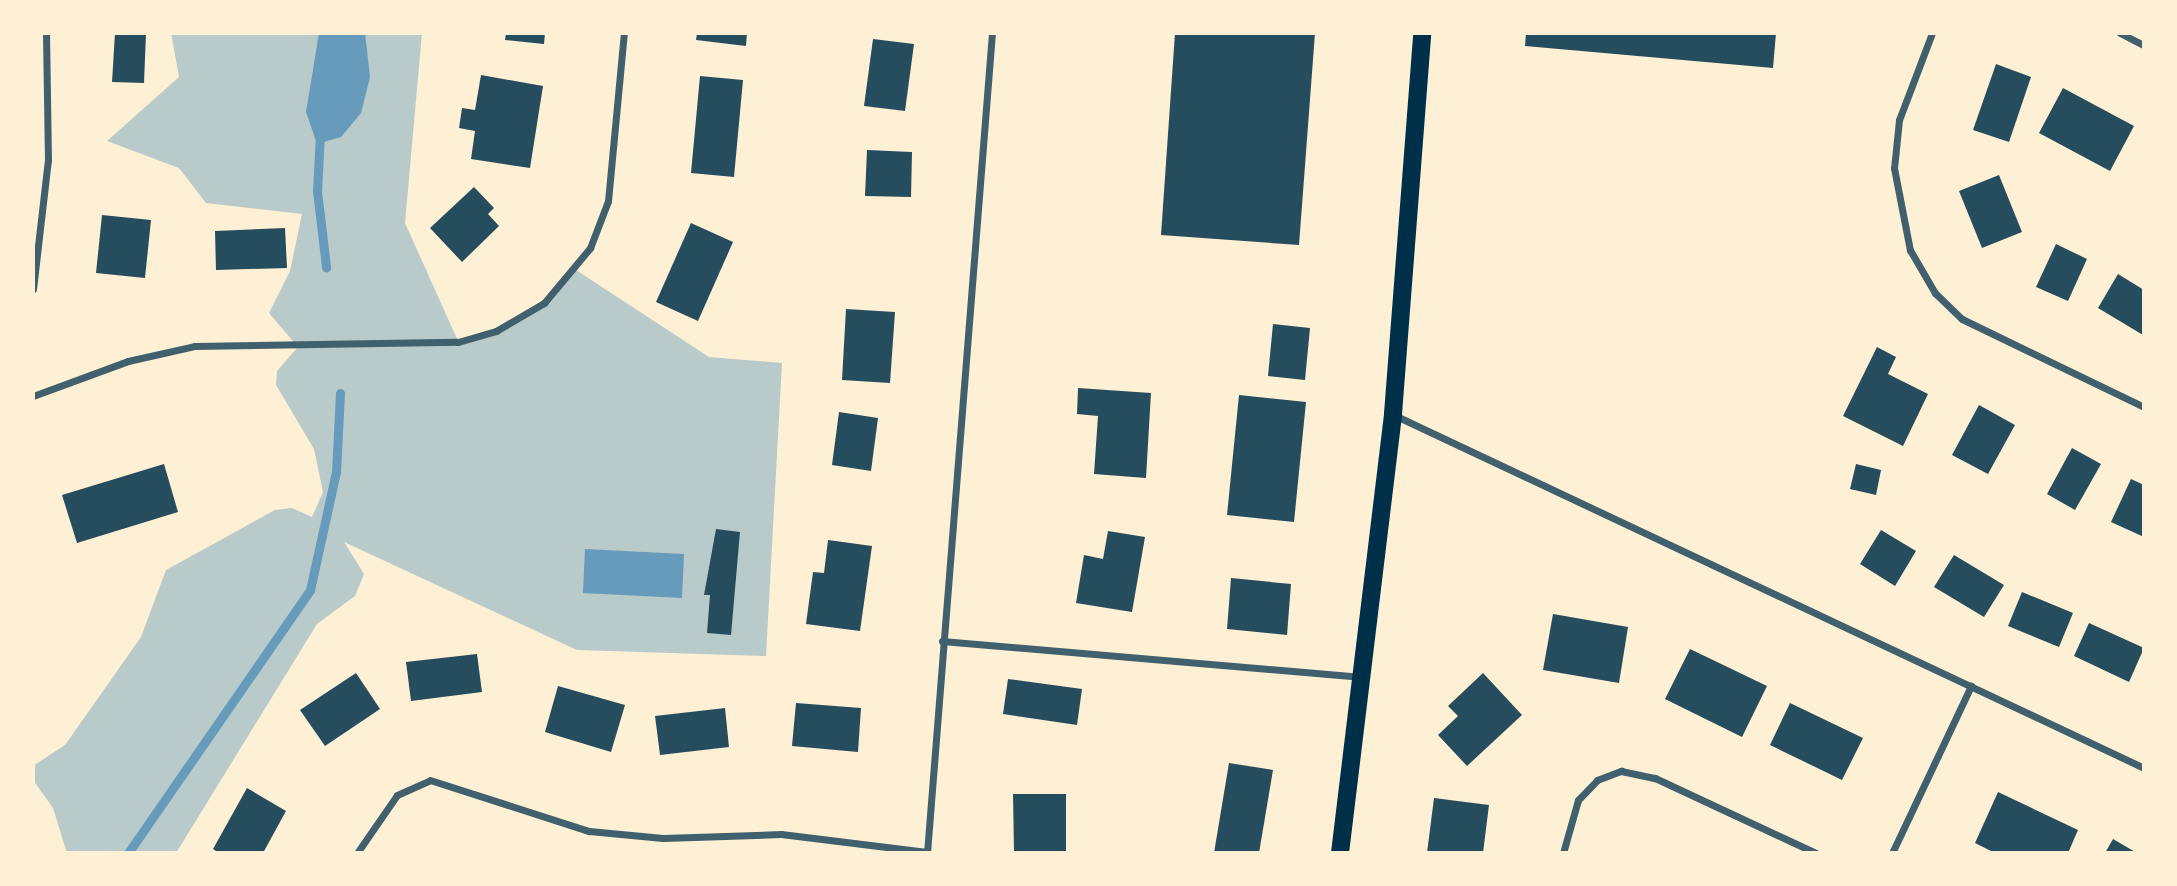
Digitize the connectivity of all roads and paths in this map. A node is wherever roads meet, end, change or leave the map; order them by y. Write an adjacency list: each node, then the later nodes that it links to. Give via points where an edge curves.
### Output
1 (46, 33): 8 (street, via 48,160)
2 (624, 33): 9 (street, via 612,180 602,223 576,270 544,303 496,331 458,342 195,346 128,361)
3 (992, 33): 12 (street)
4 (1422, 33): 11 (main road)
5 (1932, 33): 10 (street, via 1918,57 1897,132 1894,168 1910,250 1935,293 1962,319)
6 (2120, 33): 7 (street)
7 (2144, 44)
8 (33, 289)
9 (33, 396)
10 (2144, 407)
11 (1393, 414): 13 (main road); 14 (street)
12 (942, 641): 13 (street); 17 (street)
13 (1364, 678): 18 (main road)
14 (1971, 686): 15 (street); 21 (street)
15 (2144, 768)
16 (357, 853): 17 (street, via 397,794 430,780 589,831 663,838 781,834)
17 (927, 853)
18 (1340, 853)
19 (1563, 853): 20 (street, via 1573,809 1597,780 1621,771 1655,778)
20 (1816, 853)
21 (1892, 853)

